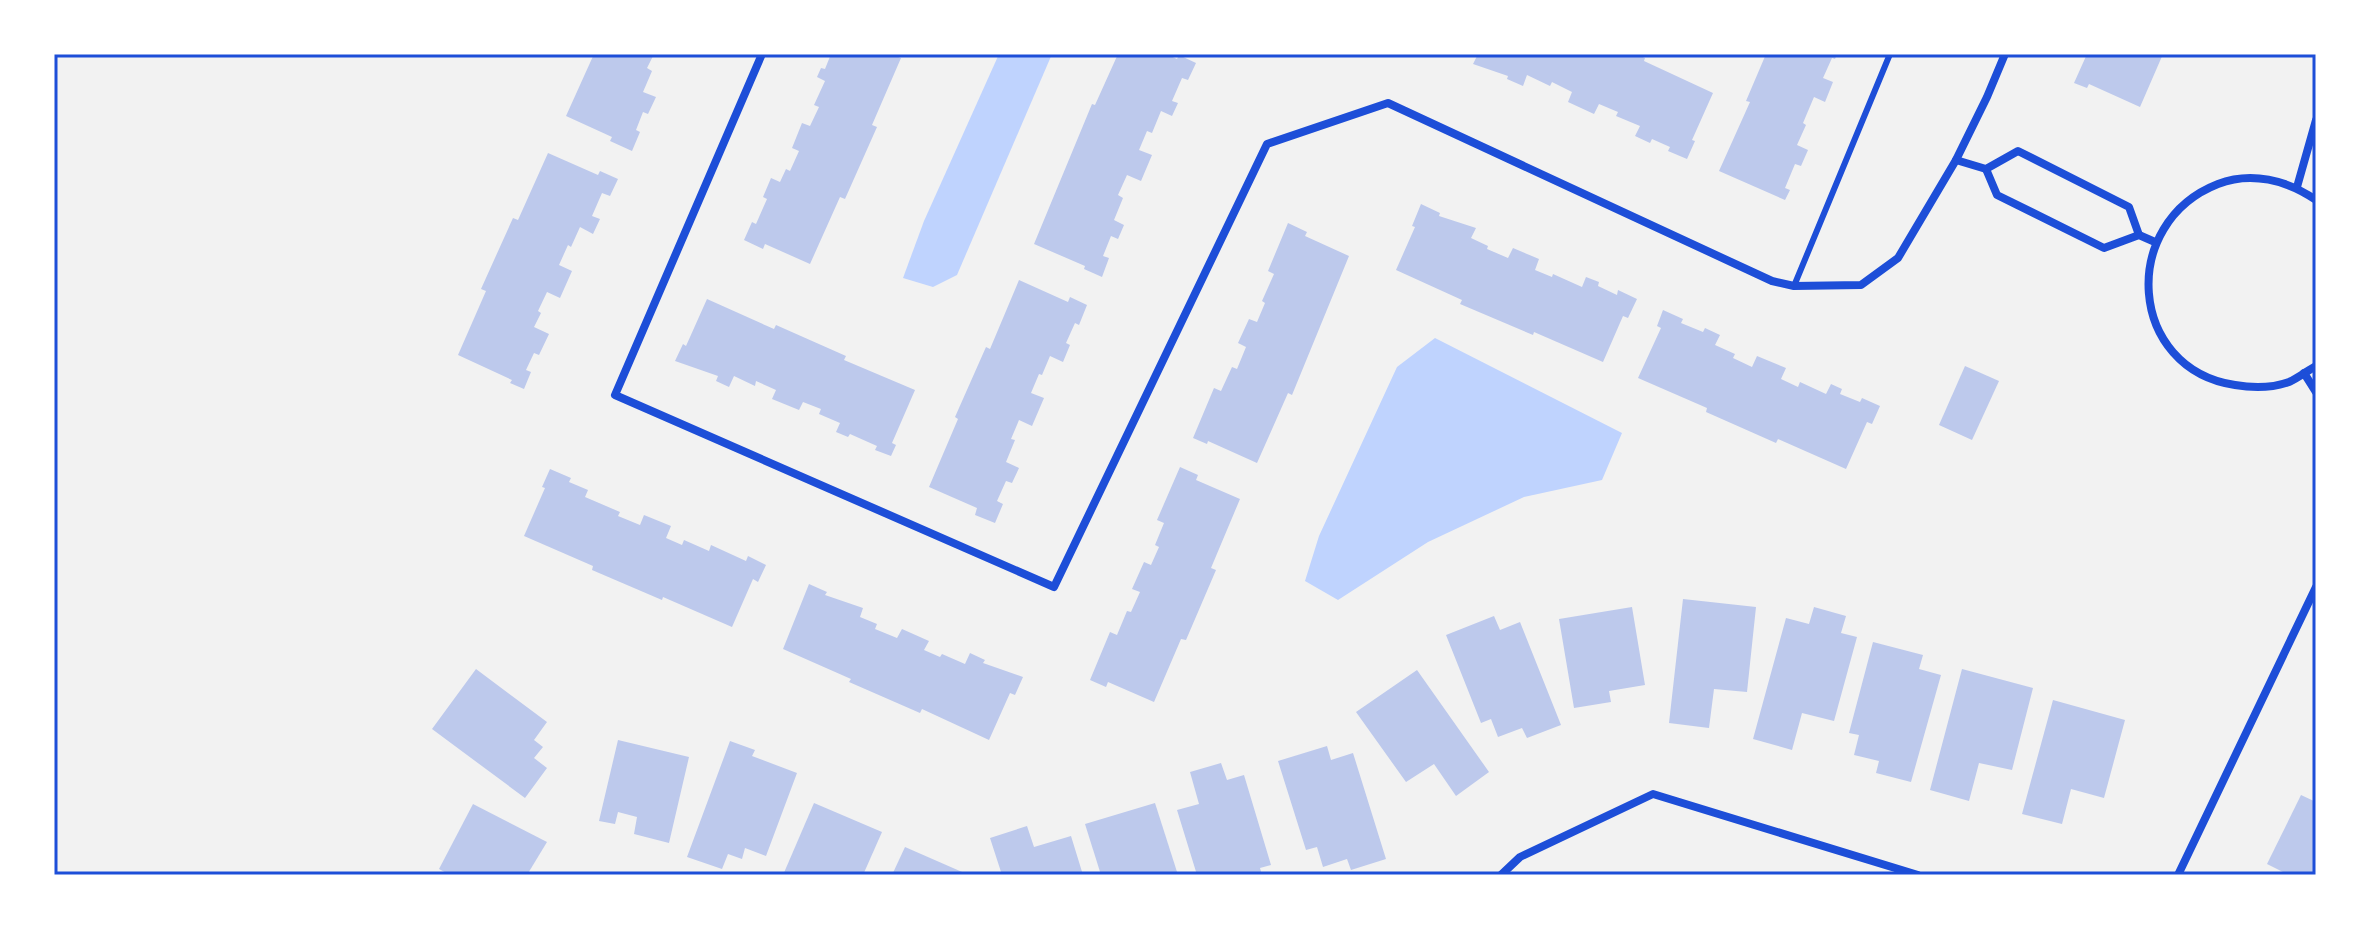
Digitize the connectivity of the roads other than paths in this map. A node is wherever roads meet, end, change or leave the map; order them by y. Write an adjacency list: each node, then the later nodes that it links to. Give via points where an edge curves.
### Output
1 (762, 54): 11 (street, via 615,395 1054,587 1267,144 1388,103 1772,281)
2 (1890, 54): 11 (lane)
3 (2005, 54): 5 (street)
4 (2316, 120): 7 (street)
5 (1956, 160): 6 (street); 11 (street, via 1898,258 1861,285)
6 (1986, 169): 9 (street, via 1997,195 2104,248); 9 (street, via 2018,151 2129,207)
7 (2297, 187): 8 (street); 10 (street, via 2264,178 2230,179 2199,192 2173,214)
8 (2316, 200)
9 (2139, 235): 10 (street)
10 (2155, 242): 13 (street, via 2147,276 2151,310 2164,341 2188,366 2219,383 2254,388 2289,382)
11 (1794, 286)
12 (2316, 366): 13 (street)
13 (2304, 373): 14 (street)
14 (2316, 392)
15 (2316, 587): 18 (street)
16 (1501, 875): 17 (street, via 1520,857 1653,794)
17 (1918, 875)
18 (2178, 875)

